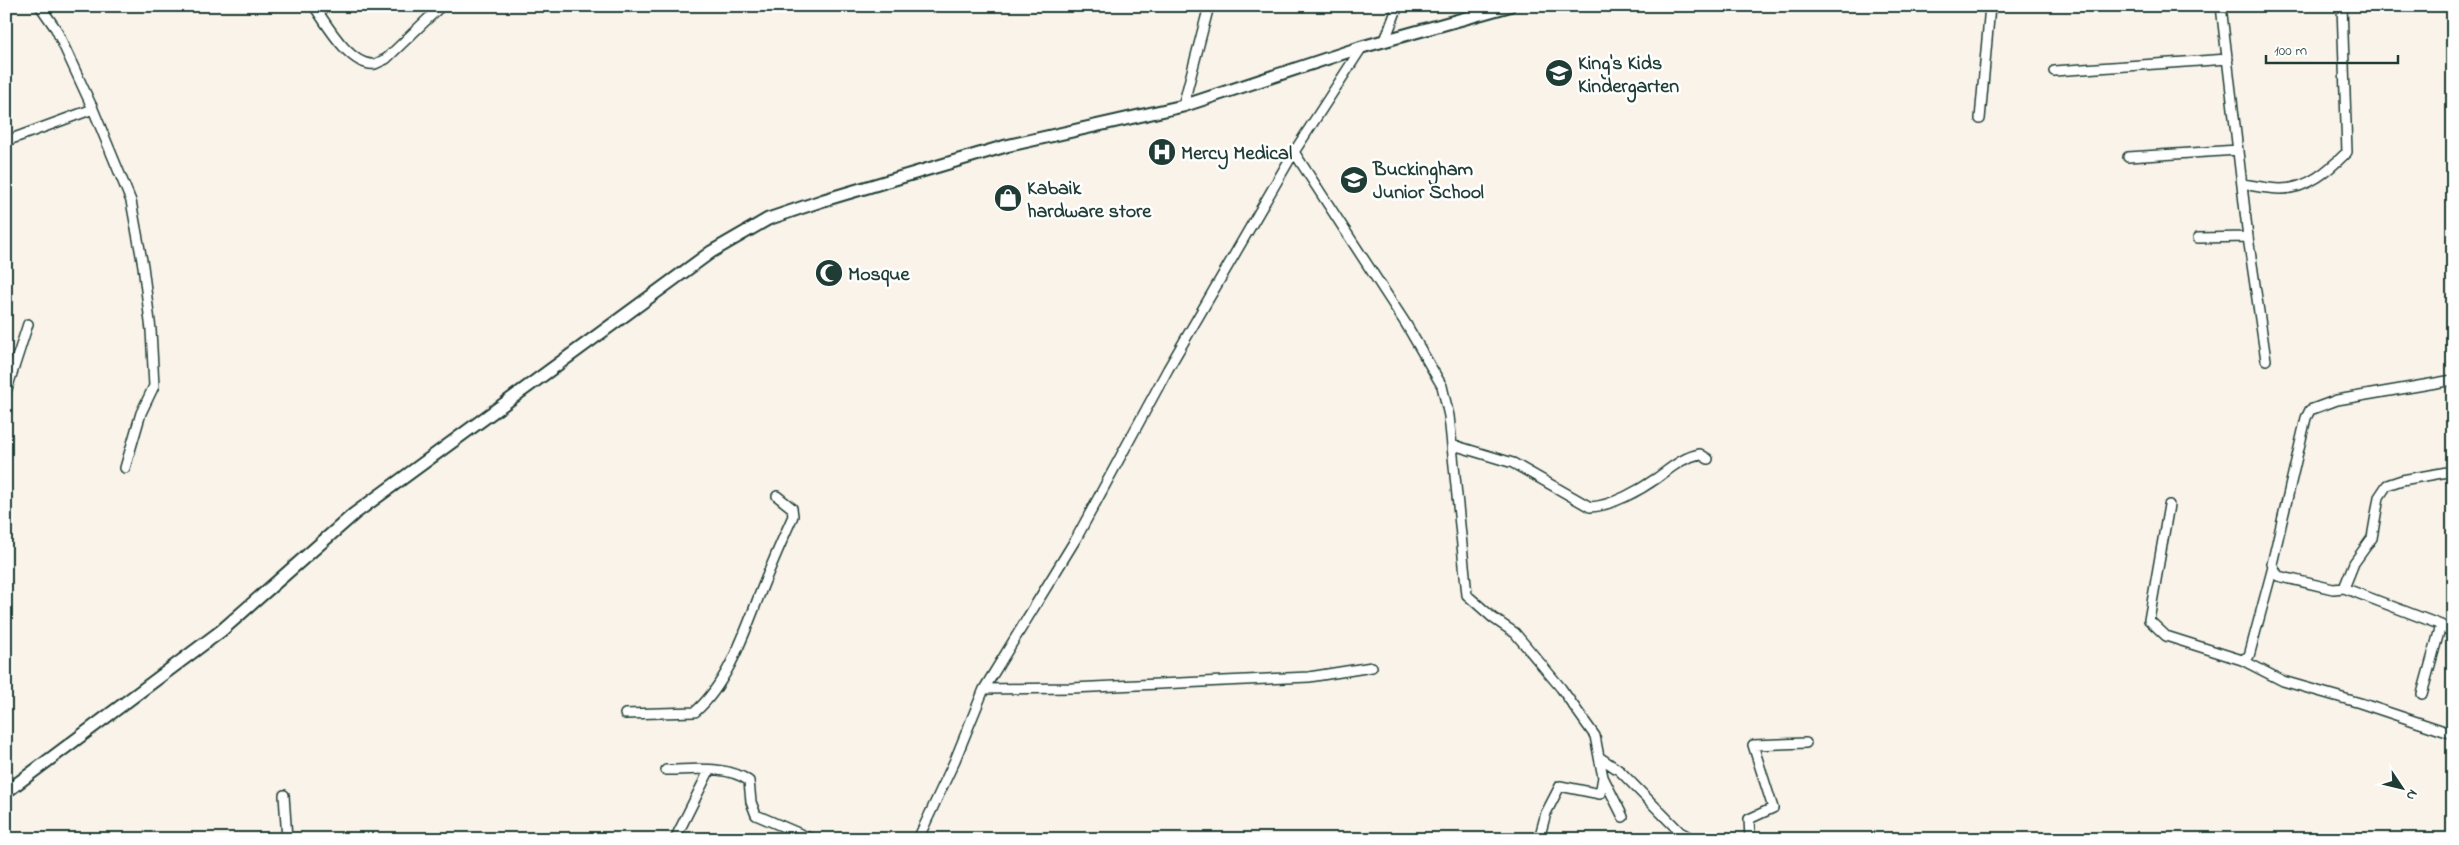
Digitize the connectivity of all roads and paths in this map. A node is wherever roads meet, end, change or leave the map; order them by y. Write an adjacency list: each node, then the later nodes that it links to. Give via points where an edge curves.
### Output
1 (40, 6): 16 (street, via 56,29)
2 (314, 6): 3 (street, via 348,54 374,64 386,59)
3 (441, 6)
4 (1209, 6): 15 (street)
5 (1398, 6): 10 (street)
6 (1509, 6): 10 (street)
7 (1990, 6): 17 (street)
8 (2222, 6): 12 (street)
9 (2342, 6): 22 (street, via 2347,152 2313,181 2282,190)
10 (1385, 40): 11 (street)
11 (1362, 47): 15 (street); 20 (street)
12 (2228, 60): 13 (street); 19 (street)
13 (2054, 71)
14 (90, 93): 16 (street)
15 (1183, 106): 50 (street, via 1006,146 824,200 768,219 711,252 354,514 221,631)
16 (93, 110): 18 (street); 31 (street, via 131,201 151,330 154,386 138,422)
17 (1980, 119)
18 (6, 141)
19 (2238, 150): 21 (street); 22 (street)
20 (1294, 152): 29 (street, via 1406,324 1442,386); 41 (street, via 1168,370 1078,537)
21 (2128, 157)
22 (2242, 184): 23 (street)
23 (2248, 237): 24 (street); 26 (street)
24 (2198, 238)
25 (28, 324): 28 (street)
26 (2266, 360)
27 (2453, 380): 35 (street, via 2337,400 2310,410)
28 (6, 392)
29 (1453, 445): 30 (street, via 1513,462 1590,508 1601,506 1656,479 1689,456 1700,454); 46 (street, via 1467,594 1515,633 1561,688 1595,736)
30 (1708, 459)
31 (125, 468)
32 (2453, 472): 36 (street, via 2387,485 2379,497 2372,538 2354,563)
33 (776, 496): 43 (street, via 792,508 793,516 743,640 722,676 695,712)
34 (2169, 505): 39 (street, via 2149,620 2166,636)
35 (2273, 567): 36 (street, via 2278,576 2288,580 2333,589); 39 (street, via 2250,656)
36 (2344, 588): 37 (street)
37 (2441, 626): 38 (street); 42 (street)
38 (2453, 632)
39 (2242, 660): 44 (street, via 2283,681)
40 (1372, 667): 41 (street, via 1309,677)
41 (984, 690): 56 (street)
42 (2422, 694)
43 (625, 714)
44 (2453, 734)
45 (1806, 742): 59 (street, via 1753,745 1773,808 1749,819)
46 (1599, 757): 49 (street); 58 (street, via 1620,771 1680,832)
47 (666, 770): 48 (street)
48 (709, 771): 54 (street); 55 (street, via 733,772 743,776 749,781 752,808 756,815)
49 (1603, 777): 52 (street); 57 (street, via 1600,794 1560,786 1546,813)
50 (6, 792)
51 (284, 795): 53 (street)
52 (1623, 816)
53 (287, 839)
54 (675, 839)
55 (812, 839)
56 (918, 839)
57 (1539, 839)
58 (1693, 839)
59 (1750, 839)

